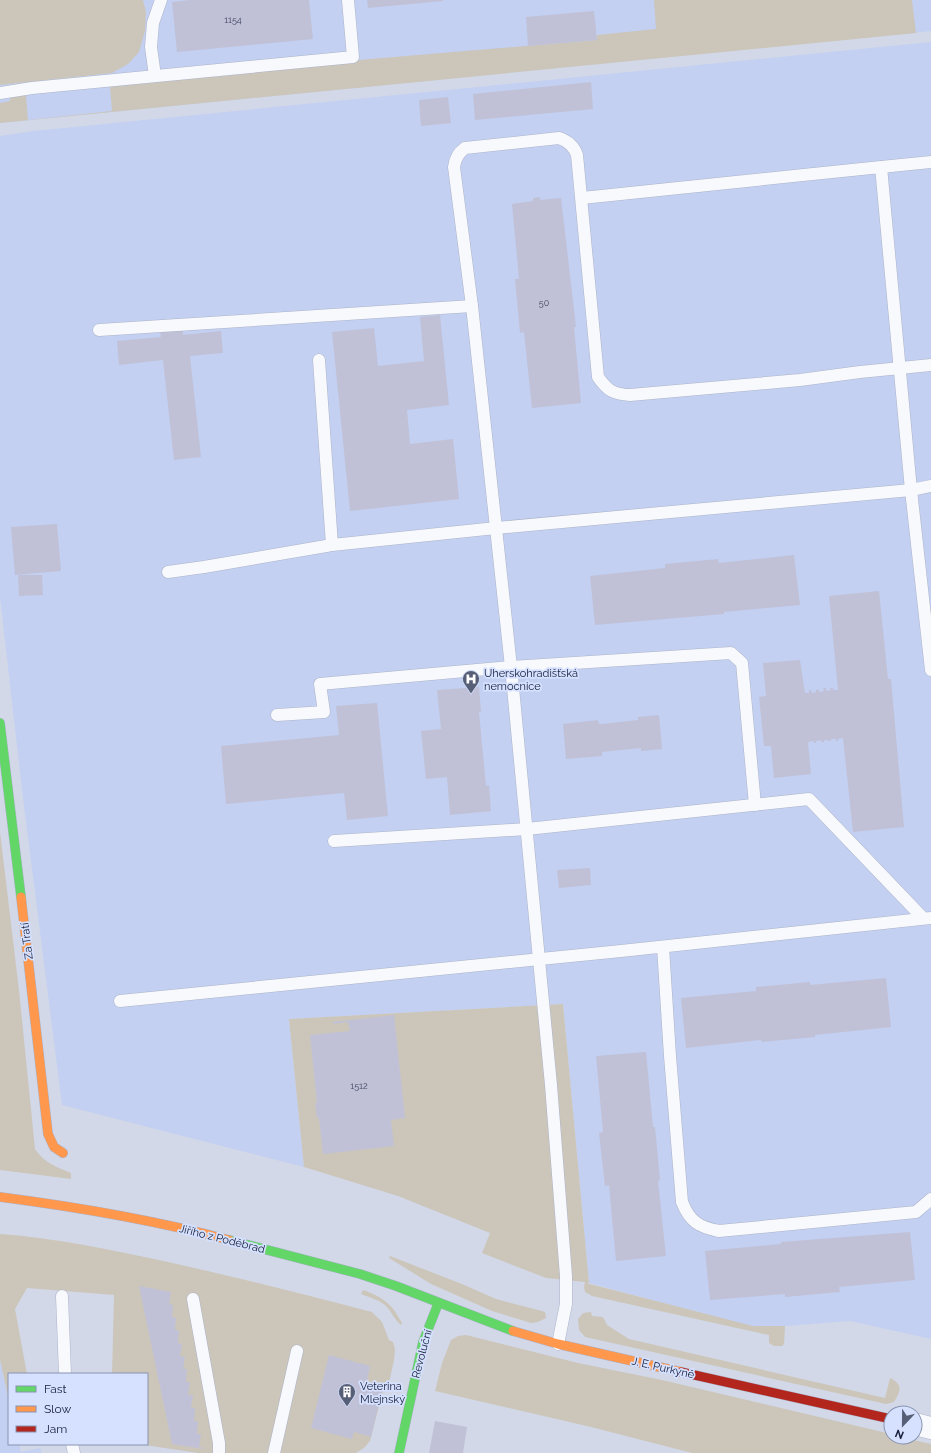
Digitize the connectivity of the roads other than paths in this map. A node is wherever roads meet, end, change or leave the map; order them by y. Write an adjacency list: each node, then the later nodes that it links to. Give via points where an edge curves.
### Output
1 (161, 0): 3 (lane, via 153,23 151,47)
2 (348, 0): 3 (lane, via 353,57)
3 (155, 76): 4 (lane)
4 (0, 93)
5 (931, 162): 6 (lane)
6 (881, 167): 7 (lane); 12 (lane)
7 (582, 198): 8 (lane, via 577,155 566,140 559,138 465,148 460,151 454,167); 12 (lane, via 598,377 611,392 630,395)
8 (472, 306): 9 (lane); 15 (lane)
9 (98, 330)
10 (319, 360): 16 (lane)
11 (931, 365): 12 (lane)
12 (899, 369): 14 (lane)
13 (931, 486): 14 (lane)
14 (911, 490): 15 (lane); 19 (lane)
15 (496, 528): 16 (lane); 18 (lane)
16 (332, 545): 17 (lane)
17 (168, 572)
18 (511, 667): 20 (lane, via 320,684 324,712); 22 (lane, via 731,653 742,663); 23 (lane)
19 (931, 670)
20 (277, 715)
21 (0, 723): 29 (street, Za Tratí, via 48,1130 53,1146)
22 (755, 805): 23 (lane); 25 (lane, via 810,799)
23 (527, 829): 24 (lane); 27 (lane)
24 (334, 841)
25 (927, 918): 26 (lane)
26 (663, 947): 27 (lane); 31 (lane, via 682,1202 686,1213 694,1222 706,1229 719,1231 900,1214 916,1212)
27 (539, 959): 28 (lane); 35 (lane, via 566,1276 566,1304)
28 (120, 1001)
29 (63, 1153)
30 (0, 1197): 34 (street, Jiřího z Poděbrad, via 150,1220 360,1274)
31 (931, 1199)
32 (62, 1296): 37 (lane)
33 (193, 1299): 39 (lane)
34 (438, 1304): 35 (street, J. E. Purkyně); 41 (street, Revoluční, via 423,1342)
35 (558, 1344): 38 (street, J. E. Purkyně)
36 (297, 1351): 40 (lane)
37 (65, 1373)
38 (883, 1416)
39 (219, 1453)
40 (274, 1453)
41 (399, 1453)

